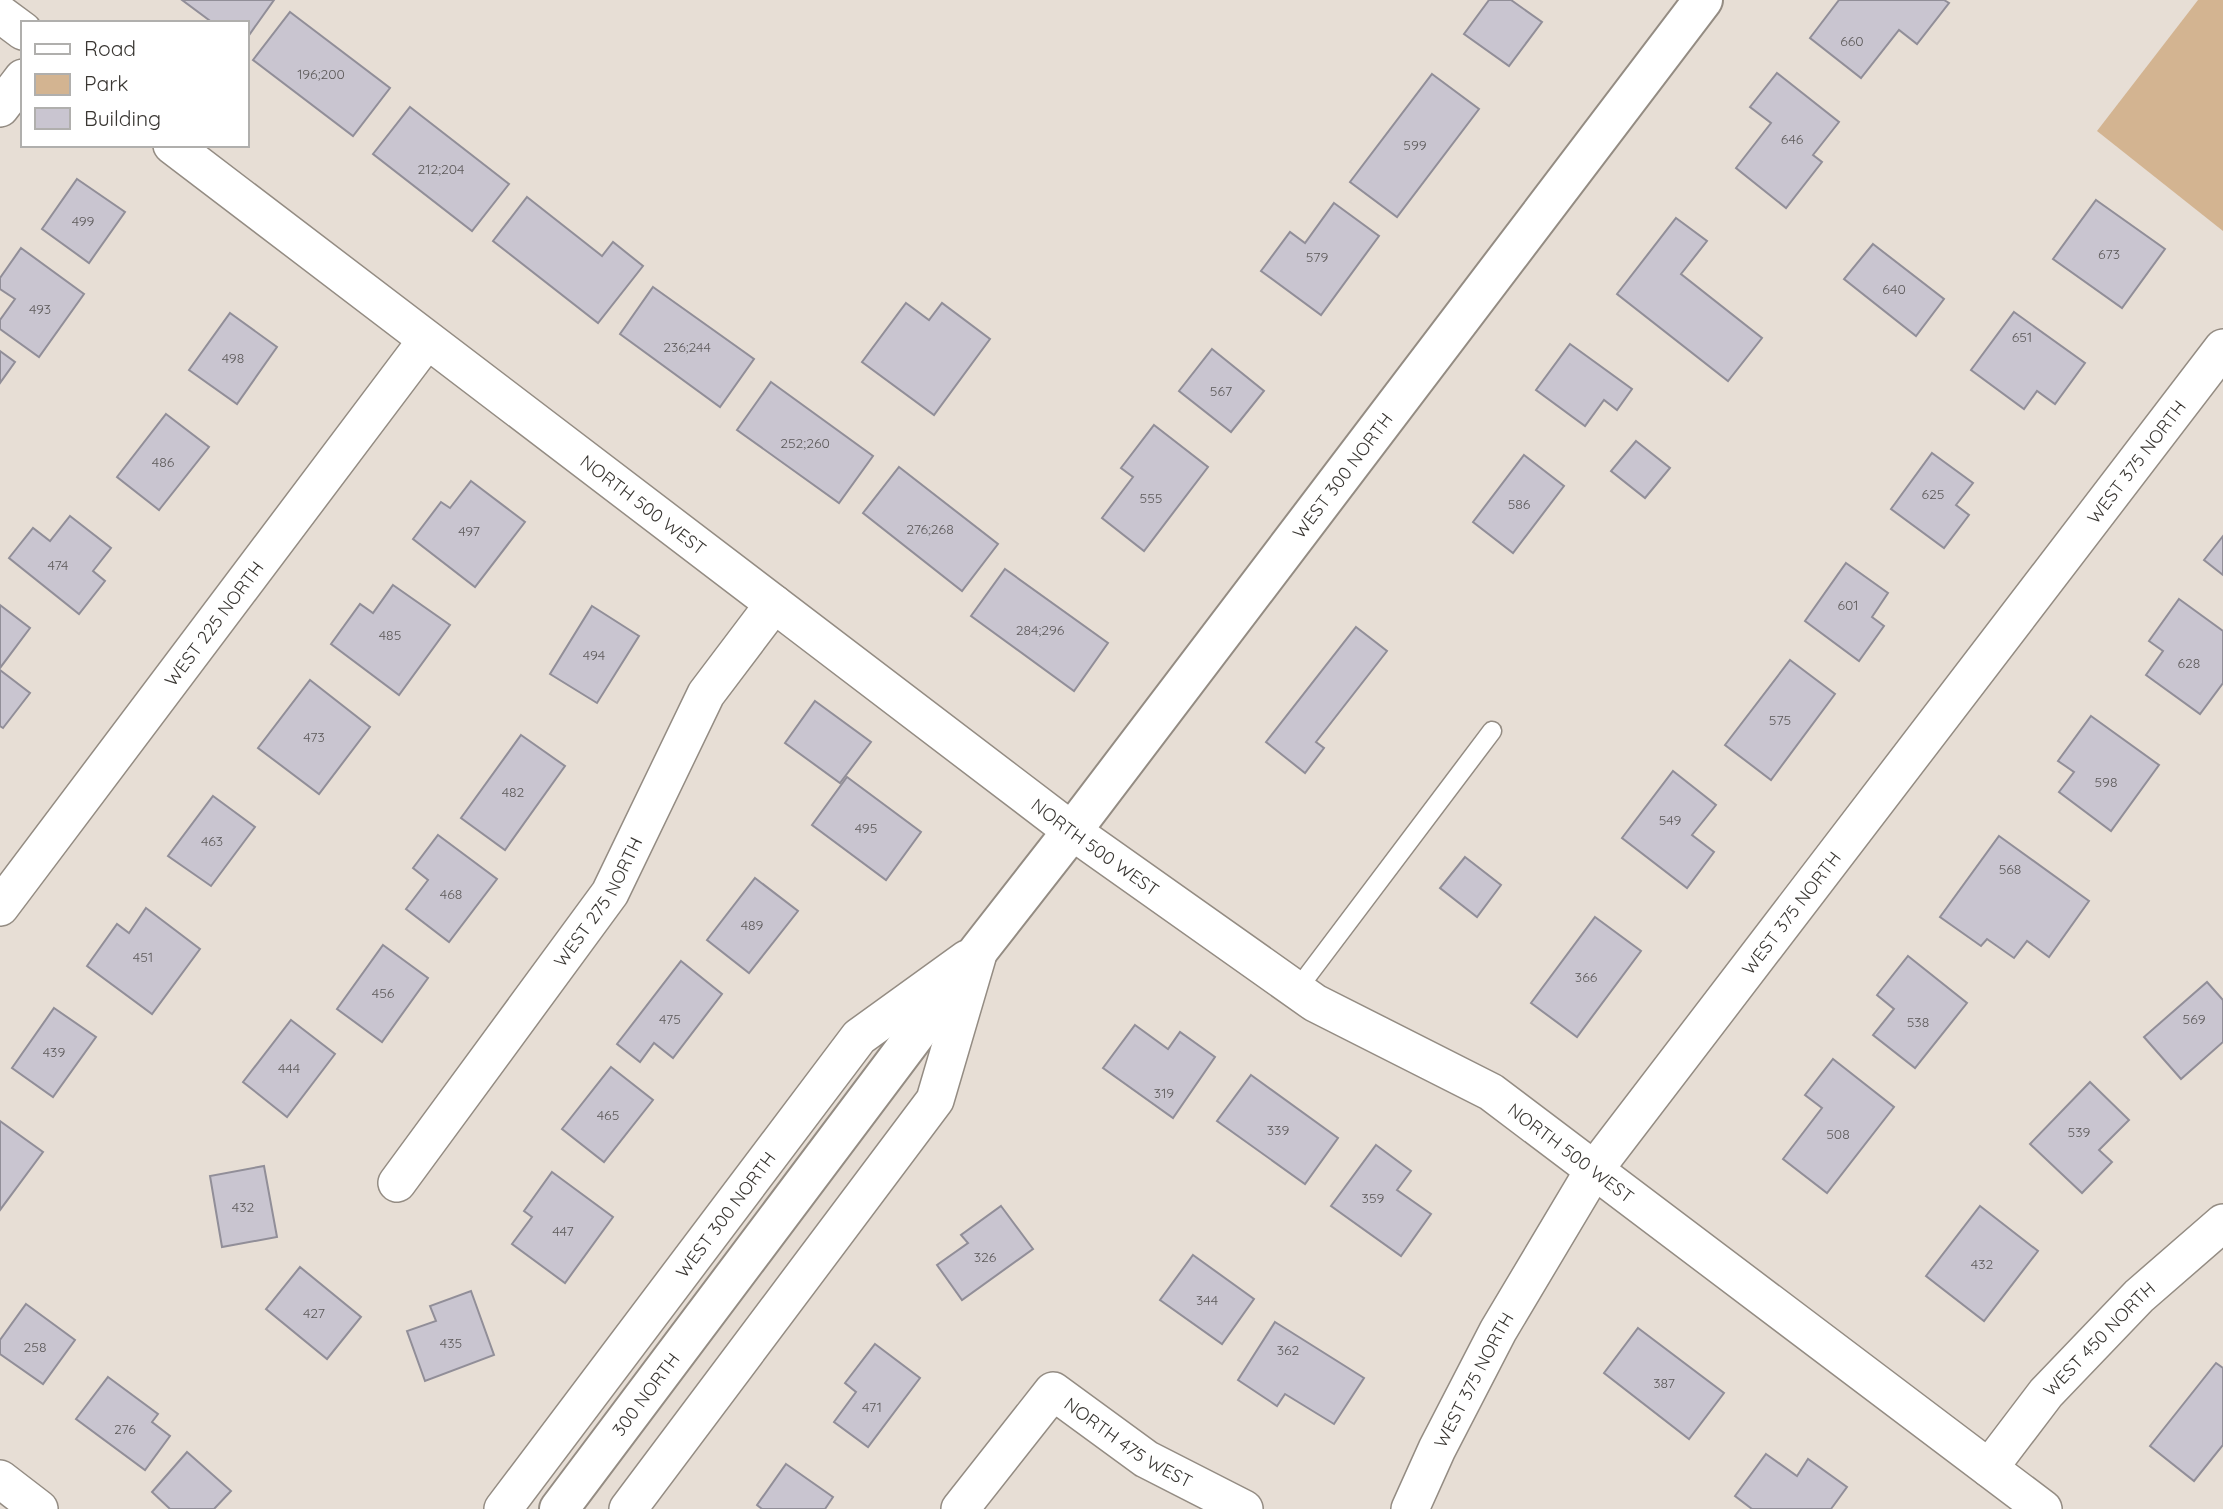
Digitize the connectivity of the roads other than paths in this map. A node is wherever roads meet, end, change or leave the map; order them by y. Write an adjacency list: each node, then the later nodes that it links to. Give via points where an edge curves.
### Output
1 (1703, 0): 11 (main road, WEST 300 NORTH)
2 (0, 14): 3 (street)
3 (21, 30)
4 (21, 81): 5 (street)
5 (0, 108)
6 (175, 147): 7 (street, NORTH 500 WEST)
7 (427, 340): 9 (street, NORTH 500 WEST); 12 (street, WEST 225 NORTH)
8 (2223, 348): 15 (street, WEST 375 NORTH)
9 (774, 604): 11 (street, NORTH 500 WEST); 16 (street, WEST 275 NORTH, via 706,694 610,893)
10 (1492, 730): 14 (lane)
11 (1072, 831): 13 (main road, WEST 300 NORTH); 14 (street, NORTH 500 WEST)
12 (0, 907)
13 (979, 950): 18 (main road, WEST 300 NORTH); 22 (street, WEST 300 NORTH, via 859,1037); 24 (street, WEST 300 NORTH, via 935,1100)
14 (1296, 990): 15 (street, NORTH 500 WEST, via 1491,1093)
15 (1594, 1170): 19 (street, NORTH 500 WEST); 27 (street, WEST 375 NORTH, via 1498,1331)
16 (397, 1183)
17 (2223, 1223): 19 (street, WEST 450 NORTH, via 2138,1296 2046,1393)
18 (730, 1280): 23 (main road, 300 NORTH)
19 (1989, 1468): 28 (street, NORTH 500 WEST)
20 (0, 1479): 21 (street)
21 (39, 1509)
22 (503, 1509)
23 (559, 1509)
24 (628, 1509)
25 (960, 1509): 26 (street, NORTH 475 WEST, via 1053,1391 1146,1459)
26 (1244, 1509)
27 (1410, 1509)
28 (2043, 1509)

